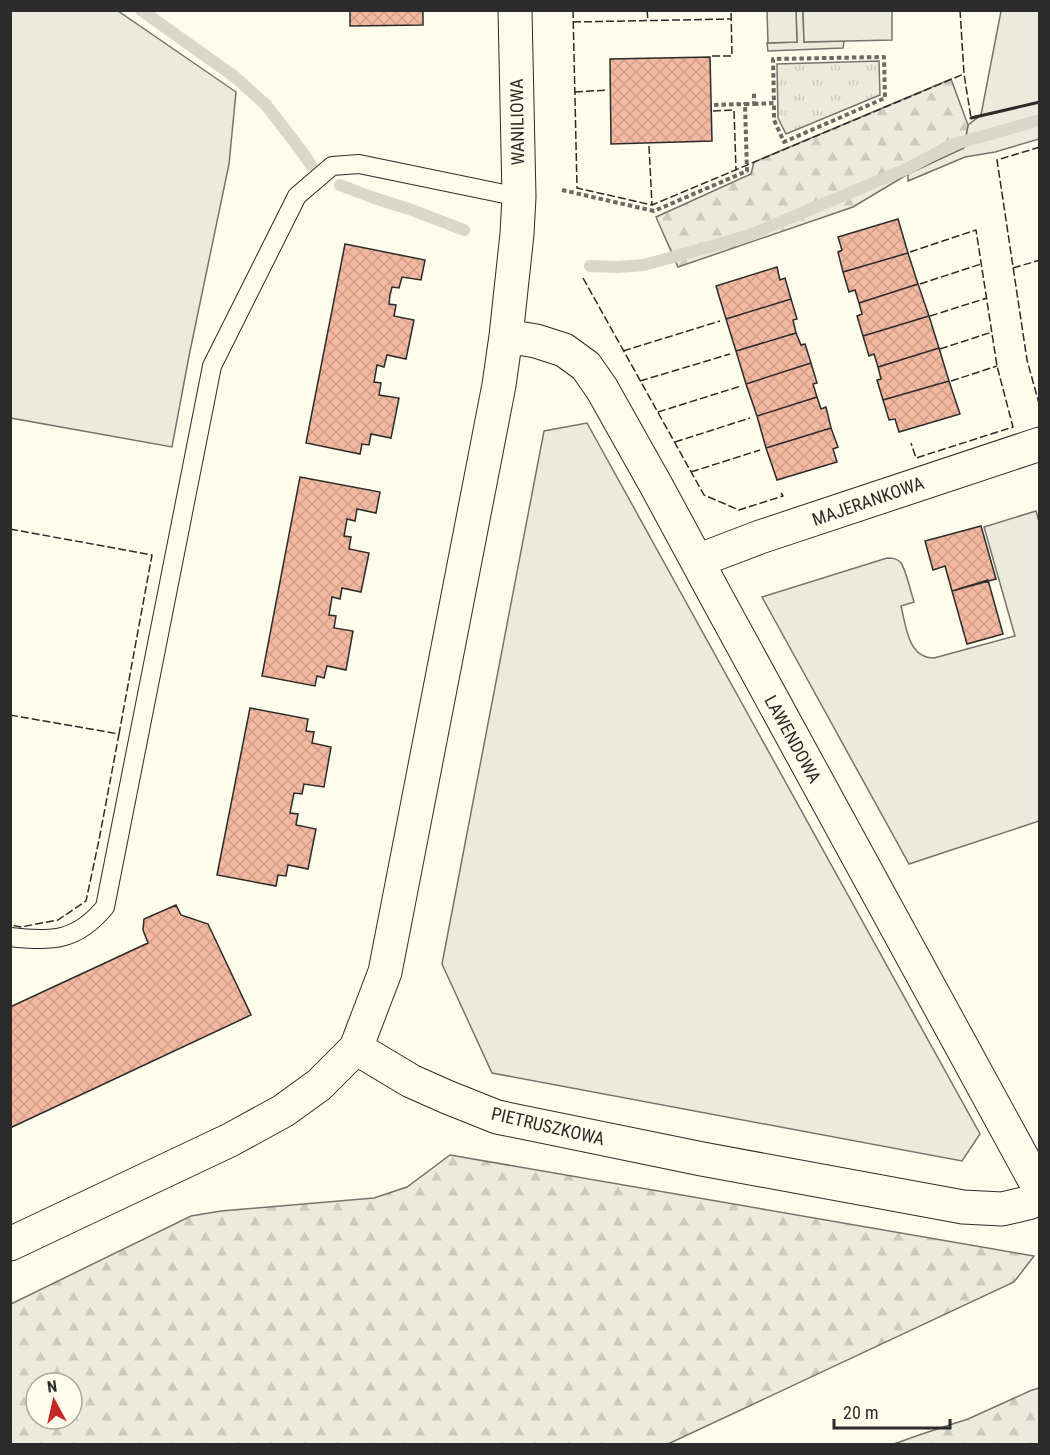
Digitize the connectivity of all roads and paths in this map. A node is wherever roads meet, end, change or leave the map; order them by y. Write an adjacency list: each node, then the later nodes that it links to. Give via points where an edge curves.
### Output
1 (515, 10): 8 (street, WANILIOWA)
2 (754, 92): 5 (path)
3 (774, 103): 3 (path, via 774,120 784,142 885,98 884,57 772,59); 5 (path)
4 (745, 104): 5 (path); 6 (path); 7 (path, via 747,171 654,211)
5 (754, 104)
6 (714, 105)
7 (562, 190)
8 (519, 197): 9 (street, WANILIOWA); 12 (lane, via 359,164 332,166 297,196 212,366 105,907 88,925 64,937)
9 (506, 336): 11 (street, LAWENDOWA, via 564,351 586,366); 13 (street, WANILIOWA, via 385,972)
10 (1040, 444): 11 (street, MAJERANKOWA)
11 (697, 561): 14 (street, LAWENDOWA)
12 (10, 937)
13 (356, 1048): 15 (street, PIETRUSZKOWA, via 411,1081 497,1117 963,1207 1002,1209); 16 (street, via 319,1085 283,1111)
14 (1040, 1190)
15 (1040, 1198)
16 (10, 1244)

